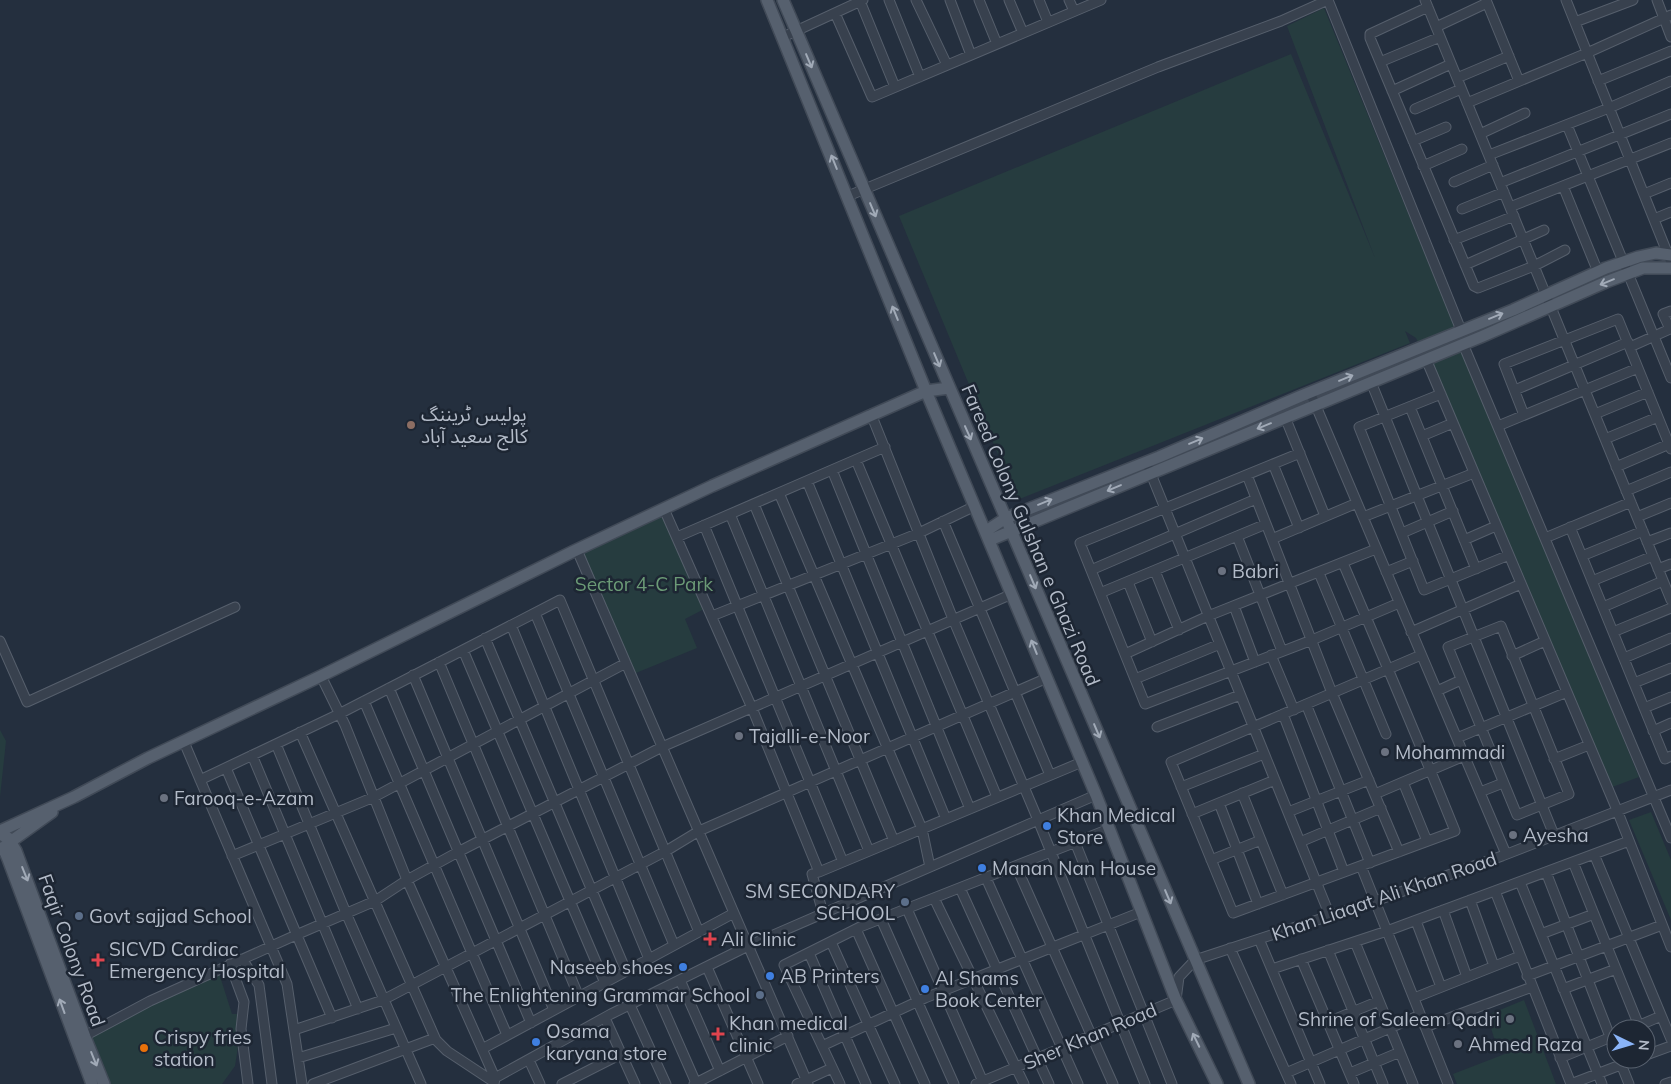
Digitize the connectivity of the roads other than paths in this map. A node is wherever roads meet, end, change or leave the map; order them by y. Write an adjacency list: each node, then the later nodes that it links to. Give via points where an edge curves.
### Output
1 (767, 0): 26 (main road)
2 (783, 0): 24 (main road, Fareed Colony Gulshan e Ghazi Road)
3 (889, 0): 37 (street)
4 (916, 0): 36 (street)
5 (950, 0): 32 (street)
6 (979, 0): 29 (street)
7 (1009, 0): 25 (street)
8 (1039, 0): 21 (street)
9 (1069, 0): 18 (street)
10 (1100, 0): 18 (street)
11 (1328, 0): 67 (street); 88 (street)
12 (1566, 0): 22 (street)
13 (1633, 0): 22 (street)
14 (1656, 0): 20 (street)
15 (861, 1): 19 (street); 42 (street)
16 (1487, 1): 23 (street); 33 (street)
17 (1427, 4): 23 (street); 34 (street, via 1370,34)
18 (1074, 11): 21 (street)
19 (835, 13): 24 (street); 42 (street, via 872,97)
20 (1668, 17): 28 (street); 31 (street)
21 (1048, 22): 25 (street)
22 (1575, 22): 31 (street)
23 (1436, 27): 27 (street)
24 (796, 31): 26 (street); 67 (main road, Fareed Colony Gulshan e Ghazi Road, one-way to 67)
25 (1023, 33): 29 (street)
26 (783, 37): 69 (main road, one-way to 26)
27 (1440, 37): 34 (street); 35 (street)
28 (1671, 37)
29 (997, 44): 32 (street)
30 (1671, 51): 40 (street)
31 (1587, 53): 39 (street); 40 (street)
32 (971, 55): 36 (street)
33 (1509, 56): 38 (street); 39 (street)
34 (1380, 62): 44 (street)
35 (1451, 64): 38 (street); 44 (street)
36 (946, 66): 37 (street)
37 (920, 77): 42 (street)
38 (1457, 78): 43 (street)
39 (1519, 81): 45 (street)
40 (1598, 81): 47 (street)
41 (1671, 81): 47 (street)
42 (895, 87)
43 (1462, 89): 45 (street); 46 (street)
44 (1392, 91): 54 (street)
45 (1467, 103): 52 (street)
46 (1415, 108)
47 (1609, 108): 50 (street); 53 (street)
48 (1525, 113): 52 (street)
49 (1671, 114): 53 (street)
50 (1567, 125): 57 (street); 58 (street)
51 (1446, 127): 54 (street)
52 (1480, 134): 58 (street)
53 (1620, 136): 57 (street); 59 (street)
54 (1413, 141): 61 (street)
55 (1671, 143): 59 (street)
56 (1462, 149): 61 (street)
57 (1578, 152): 62 (street); 66 (street)
58 (1489, 155): 60 (street)
59 (1630, 160): 62 (street); 68 (street)
60 (1493, 164): 63 (street); 66 (street)
61 (1423, 166): 77 (street)
62 (1588, 176): 65 (street); 80 (street)
63 (1454, 182)
64 (1671, 182): 68 (street)
65 (1563, 186): 70 (street); 84 (street)
66 (1502, 188): 70 (street); 71 (street)
67 (864, 190): 69 (street); 98 (main road, Fareed Colony Gulshan e Ghazi Road, one-way to 98)
68 (1644, 194): 74 (street)
69 (848, 196): 101 (main road, one-way to 69)
70 (1510, 207): 73 (street)
71 (1462, 209)
72 (1671, 212): 74 (street)
73 (1514, 216): 76 (street); 77 (street)
74 (1654, 219): 79 (street)
75 (1544, 230): 76 (street)
76 (1523, 239): 81 (street); 82 (street)
77 (1454, 240): 81 (street)
78 (1565, 250): 82 (street)
79 (1670, 258): 80 (main road, via 1656,253)
80 (1623, 262): 84 (main road); 85 (street)
81 (1465, 265): 82 (street, via 1478,288)
82 (1534, 266): 86 (street)
83 (1671, 268): 85 (main road, via 1643,268)
84 (1598, 272): 86 (main road)
85 (1628, 274): 86 (main road, one-way to 86); 89 (street)
86 (1548, 301): 88 (main road, one-way to 86); 90 (street); 91 (main road)
87 (1671, 311): 89 (street, via 1663,314 1670,329)
88 (1461, 330): 102 (main road, one-way to 88)
89 (1654, 336): 92 (street); 96 (street)
90 (1565, 340): 92 (street, via 1618,318); 94 (street); 99 (street, via 1504,364)
91 (1463, 344): 93 (main road); 114 (street)
92 (1629, 345): 94 (street); 95 (street)
93 (1426, 359): 97 (main road); 104 (street)
94 (1575, 365): 99 (street); 100 (street)
95 (1638, 368): 100 (street); 103 (street)
96 (1671, 378)
97 (1371, 382): 105 (main road); 111 (street)
98 (949, 388): 101 (main road); 148 (main road, Fareed Colony Gulshan e Ghazi Road, one-way to 148)
99 (1514, 390): 109 (street)
100 (1585, 390): 108 (street); 109 (street)
101 (926, 391): 107 (main road); 139 (main road)
102 (1310, 392): 105 (street); 121 (main road, one-way to 102)
103 (1648, 392): 108 (street); 112 (street)
104 (1441, 394): 106 (street); 113 (street)
105 (1315, 405): 110 (main road); 136 (street)
106 (1410, 407): 111 (street); 115 (street)
107 (871, 414): 118 (street); 142 (main road)
108 (1595, 414): 116 (street)
109 (1524, 415): 114 (street)
110 (1285, 417): 119 (street); 127 (main road, one-way to 127)
111 (1385, 417): 133 (street); 140 (street, via 1359,427)
112 (1658, 417): 116 (street); 117 (street)
113 (1453, 423): 115 (street); 125 (street)
114 (1498, 426): 165 (street)
115 (1422, 436): 130 (street)
116 (1605, 440): 123 (street)
117 (1670, 446): 123 (street)
118 (885, 447): 120 (street); 158 (street)
119 (1300, 453): 122 (street); 145 (street)
120 (856, 460): 124 (street); 169 (street)
121 (1146, 462): 127 (street); 148 (main road, one-way to 121)
122 (1273, 464): 128 (street); 155 (street)
123 (1616, 466): 131 (street)
124 (832, 470): 129 (street); 172 (street)
125 (1474, 472): 130 (street); 153 (street)
126 (1671, 472): 131 (street)
127 (1150, 473): 141 (street); 156 (main road, one-way to 156)
128 (1247, 475): 134 (street); 141 (street)
129 (807, 481): 132 (street); 179 (street)
130 (1442, 485): 133 (street); 143 (street)
131 (1626, 492): 135 (street)
132 (779, 493): 138 (street); 187 (street)
133 (1417, 496): 140 (street); 150 (street)
134 (1256, 499): 151 (street); 161 (street)
135 (1631, 502): 147 (street); 154 (street)
136 (1357, 503): 145 (street); 146 (street)
137 (1671, 503): 147 (street)
138 (754, 504): 144 (street); 193 (street)
139 (976, 506): 149 (street); 162 (main road)
140 (1391, 506): 146 (street); 159 (street)
141 (1165, 508): 161 (street); 183 (street, via 1080,543)
142 (664, 509): 164 (street); 171 (main road)
143 (1453, 511): 150 (street); 167 (street)
144 (730, 514): 152 (street); 197 (street)
145 (1325, 516): 155 (street)
146 (1363, 517): 170 (street)
147 (1637, 517): 157 (street)
148 (1006, 518): 156 (main road, Fareed Colony Gulshan e Ghazi Road); 162 (main road)
149 (943, 521): 158 (street); 205 (street)
150 (1427, 522): 159 (street); 188 (street)
151 (1266, 524): 163 (street); 166 (street)
152 (704, 525): 164 (street); 201 (street)
153 (1496, 526): 167 (street); 173 (street)
154 (1570, 527): 165 (street); 174 (street)
155 (1299, 528): 166 (street)
156 (1011, 530): 162 (main road); 441 (main road, Fareed Colony Gulshan e Ghazi Road, one-way to 441)
157 (1643, 531): 168 (street); 174 (street)
158 (919, 533): 169 (street); 212 (street)
159 (1402, 533): 177 (street)
160 (1671, 533): 168 (street)
161 (1175, 534): 176 (street); 183 (street)
162 (988, 535): 196 (main road)
163 (1237, 536): 176 (street); 198 (street)
164 (676, 537): 209 (street)
165 (1545, 538): 324 (street)
166 (1272, 539): 194 (street)
167 (1464, 540): 181 (street)
168 (1647, 542): 175 (street)
169 (891, 544): 172 (street); 216 (street)
170 (1376, 549): 178 (street); 185 (street)
171 (577, 550): 238 (street); 245 (main road)
172 (867, 554): 179 (street); 225 (street)
173 (1509, 555): 181 (street); 192 (street)
174 (1582, 556): 189 (street)
175 (1653, 556): 182 (street); 189 (street)
176 (1185, 558): 184 (street); 210 (street)
177 (1413, 561): 185 (street); 188 (street, via 1424,590)
178 (1343, 563): 186 (street); 211 (street)
179 (841, 564): 187 (street); 230 (street)
180 (1671, 564): 182 (street)
181 (1476, 569): 188 (street)
182 (1658, 569): 190 (street)
183 (1091, 570): 195 (street)
184 (1155, 570): 191 (street); 215 (street)
185 (1386, 572): 200 (street)
186 (1319, 573): 194 (street); 214 (street)
187 (814, 575): 193 (street); 239 (street)
188 (1450, 580): 207 (street)
189 (1592, 581): 204 (street)
190 (1663, 581): 199 (street); 204 (street)
191 (1128, 582): 195 (street); 226 (street)
192 (1521, 584): 207 (street); 224 (street)
193 (788, 585): 197 (street); 244 (street)
194 (1290, 585): 198 (street); 222 (street)
195 (1100, 593): 231 (street)
196 (1012, 594): 205 (street); 246 (main road, one-way to 196)
197 (764, 595): 201 (street); 252 (street)
198 (1260, 596): 202 (street); 229 (street)
199 (1670, 596)
200 (1399, 603): 211 (street); 217 (street)
201 (738, 606): 209 (street); 261 (street)
202 (1234, 606): 210 (street); 237 (street)
203 (235, 607): 223 (street, via 27,702)
204 (1603, 607): 218 (street)
205 (980, 608): 212 (street); 255 (street)
206 (1671, 608): 218 (street)
207 (1463, 610): 217 (street); 219 (street)
208 (535, 613): 213 (street); 250 (street, via 560,600); 258 (street)
209 (712, 616): 267 (street)
210 (1208, 616): 215 (street); 227 (street)
211 (1366, 617): 214 (street); 241 (street)
212 (953, 619): 216 (street); 263 (street)
213 (511, 625): 220 (street); 265 (street)
214 (1342, 627): 222 (street); 248 (street)
215 (1179, 630): 226 (street)
216 (928, 631): 225 (street); 272 (street)
217 (1412, 632): 232 (street)
218 (1613, 632): 235 (street)
219 (1474, 637): 234 (street, via 1500,626); 249 (street, via 1448,647); 273 (street)
220 (485, 638): 228 (street); 274 (street)
221 (1671, 638): 235 (street)
222 (1312, 640): 229 (street); 257 (street)
223 (0, 641)
224 (1545, 641): 234 (street); 256 (street)
225 (902, 642): 230 (street); 276 (street)
226 (1152, 642): 231 (street)
227 (1220, 644): 242 (street); 247 (street)
228 (463, 650): 236 (street); 280 (street)
229 (1282, 652): 233 (street)
230 (877, 653): 239 (street); 284 (street)
231 (1125, 654): 247 (street)
232 (1421, 655): 241 (street); 254 (street)
233 (1271, 656): 237 (street); 269 (street)
234 (1512, 656): 266 (street)
235 (1624, 658): 251 (street)
236 (439, 662): 243 (street); 288 (street)
237 (1255, 662): 242 (street)
238 (626, 664): 250 (street); 290 (street)
239 (852, 664): 244 (street); 291 (street)
240 (1671, 668): 251 (street)
241 (1388, 669): 248 (street); 303 (street)
242 (1231, 671): 247 (street, via 1145,704); 259 (street)
243 (413, 675): 253 (street); 296 (street)
244 (826, 675): 252 (street); 298 (street)
245 (321, 676): 270 (street); 286 (main road)
246 (1047, 678): 255 (street); 299 (main road)
247 (1135, 679)
248 (1364, 680): 257 (street); 283 (street)
249 (1461, 680): 254 (street); 279 (street)
250 (594, 681): 258 (street); 300 (street)
251 (1634, 683): 268 (street)
252 (801, 686): 261 (street); 304 (street)
253 (389, 688): 262 (street); 302 (street)
254 (1436, 691): 285 (street)
255 (1015, 692): 263 (street); 305 (street)
256 (1567, 692): 266 (street); 289 (street)
257 (1332, 693): 264 (street); 309 (street)
258 (568, 694): 265 (street); 306 (street)
259 (1240, 694): 277 (street); 278 (street)
260 (1671, 697): 268 (street)
261 (775, 698): 267 (street); 310 (street)
262 (364, 701): 270 (street); 312 (street)
263 (988, 704): 272 (street); 314 (street)
264 (1306, 704): 269 (street); 318 (street)
265 (545, 706): 274 (street); 316 (street)
266 (1532, 706): 273 (street); 297 (street)
267 (752, 708): 290 (street); 319 (street)
268 (1644, 708): 281 (street)
269 (1294, 710): 271 (street)
270 (339, 714): 282 (street); 326 (street)
271 (1283, 714): 278 (street); 328 (street)
272 (963, 715): 276 (street); 327 (street)
273 (1507, 717): 279 (street); 331 (street)
274 (520, 720): 280 (street); 329 (street)
275 (1671, 723): 281 (street)
276 (937, 726): 284 (street); 333 (street)
277 (1157, 727)
278 (1253, 727): 292 (street); 315 (street, via 1171,762)
279 (1480, 728): 285 (street); 313 (street)
280 (498, 731): 288 (street); 337 (street)
281 (1653, 731): 295 (street, via 1665,759)
282 (300, 732): 287 (street); 336 (street)
283 (1386, 734)
284 (912, 737): 291 (street); 339 (street)
285 (1457, 738): 294 (street)
286 (184, 742): 307 (street); 325 (main road)
287 (276, 744): 293 (street); 342 (street)
288 (473, 744): 296 (street); 343 (street)
289 (1589, 745): 297 (street); 334 (street)
290 (662, 747): 300 (street); 347 (street)
291 (888, 748): 298 (street); 345 (street)
292 (1264, 754): 308 (street); 315 (street)
293 (252, 755): 301 (street); 350 (street)
294 (1464, 756): 303 (street); 320 (street)
295 (1671, 756)
296 (448, 758): 302 (street); 353 (street)
297 (1554, 759): 331 (street, via 1568,794)
298 (861, 760): 304 (street); 355 (street)
299 (1082, 762): 305 (street); 323 (main road)
300 (629, 764): 306 (street); 364 (street)
301 (226, 768): 307 (street); 361 (street)
302 (424, 770): 312 (street); 366 (street)
303 (1431, 770): 311 (street); 356 (street, via 1455,831)
304 (836, 771): 310 (street); 365 (street)
305 (1050, 775): 314 (street)
306 (604, 777): 316 (street); 375 (street)
307 (200, 780): 371 (street)
308 (1275, 780): 321 (street); 335 (street)
309 (1369, 780): 318 (street); 322 (street)
310 (810, 782): 319 (street); 373 (street)
311 (1403, 782): 322 (street); 356 (street)
312 (399, 783): 326 (street); 377 (street)
313 (1503, 783): 320 (street); 331 (street, via 1517,815)
314 (1023, 786): 327 (street); 340 (street)
315 (1181, 787): 338 (street)
316 (579, 790): 329 (street); 383 (street)
317 (1671, 790): 324 (street, Khan Liaqat Ali Khan Road)
318 (1341, 791): 328 (street); 341 (street)
319 (787, 792): 347 (street); 380 (street)
320 (1480, 792): 369 (street)
321 (1242, 793): 330 (street); 354 (street)
322 (1375, 794): 332 (street)
323 (1096, 795): 340 (street); 344 (main road)
324 (1654, 796): 334 (street, Khan Liaqat Ali Khan Road); 352 (street)
325 (74, 797): 346 (main road); 357 (main road)
326 (374, 797): 336 (street); 385 (street)
327 (997, 797): 333 (street)
328 (1316, 801): 335 (street); 348 (street)
329 (554, 803): 337 (street); 389 (street)
330 (1218, 803): 338 (street); 363 (street)
331 (1542, 804): 351 (street)
332 (1381, 808): 341 (street); 368 (street)
333 (970, 809): 339 (street)
334 (1617, 810): 351 (street, Khan Liaqat Ali Khan Road); 360 (street)
335 (1288, 812): 359 (street)
336 (336, 813): 342 (street); 396 (street)
337 (533, 814): 343 (street); 394 (street)
338 (1192, 814): 372 (street)
339 (946, 819): 345 (street)
340 (1038, 820): 367 (street); 379 (street)
341 (1353, 820): 348 (street); 376 (street)
342 (309, 824): 350 (street); 403 (street)
343 (508, 827): 353 (street); 404 (street)
344 (1109, 828): 358 (street); 400 (main road)
345 (922, 829): 355 (street); 379 (street)
346 (0, 831)
347 (699, 831): 364 (street); 401 (street)
348 (1328, 831): 359 (street); 381 (street)
349 (0, 834): 357 (main road)
350 (285, 834): 361 (street); 409 (street)
351 (1554, 835): 369 (street, Khan Liaqat Ali Khan Road)
352 (1671, 838)
353 (482, 840): 366 (street); 413 (street)
354 (1261, 840): 363 (street); 391 (street)
355 (894, 841): 365 (street)
356 (1427, 841): 368 (street)
357 (11, 842): 362 (main road); 495 (main road, Faqir Colony Road, one-way to 495, via 28,882)
358 (1075, 842): 367 (street); 410 (street)
359 (1300, 842): 386 (street)
360 (1629, 842): 370 (street); 412 (street)
361 (259, 845): 371 (street); 419 (street)
362 (0, 848): 495 (main road, Faqir Colony Road, one-way to 362, via 8,859)
363 (1237, 850): 372 (street); 397 (street)
364 (666, 851): 375 (street); 416 (street)
365 (869, 851): 373 (street)
366 (458, 852): 377 (street); 422 (street)
367 (1050, 852): 378 (street); 417 (street)
368 (1399, 852): 376 (street)
369 (1506, 854): 395 (street, Khan Liaqat Ali Khan Road)
370 (1594, 854): 374 (street); 420 (street)
371 (232, 856): 425 (street)
372 (1211, 860): 397 (street, via 1234,913)
373 (843, 862): 380 (street)
374 (1573, 862): 382 (street); 405 (street)
375 (640, 864): 383 (street); 426 (street)
376 (1366, 864): 381 (street); 395 (street)
377 (434, 866): 385 (street); 433 (street)
378 (1016, 866): 384 (street); 429 (street)
379 (930, 867): 402 (street)
380 (819, 872): 402 (street, via 812,874)
381 (1344, 872): 386 (street)
382 (1546, 872): 387 (street); 411 (street)
383 (615, 877): 389 (street); 438 (street)
384 (986, 878): 388 (street); 439 (street)
385 (408, 880): 396 (street); 443 (street)
386 (1316, 882): 391 (street); 406 (street)
387 (1520, 882): 390 (street); 418 (street)
388 (960, 888): 392 (street); 447 (street)
389 (591, 890): 394 (street); 450 (street)
390 (1495, 891): 393 (street); 435 (street)
391 (1283, 895): 397 (street)
392 (934, 898): 398 (street); 453 (street)
393 (1470, 900): 399 (street); 444 (street)
394 (570, 901): 404 (street); 456 (street)
395 (1375, 901): 406 (street, Khan Liaqat Ali Khan Road); 415 (street)
396 (375, 902): 403 (street); 457 (street)
397 (1258, 904)
398 (907, 909): 407 (street); 461 (street)
399 (1443, 910): 408 (street); 451 (street)
400 (1141, 912): 410 (street); 466 (main road)
401 (734, 913): 416 (street); 427 (street)
402 (823, 913): 427 (street)
403 (346, 914): 409 (street); 465 (street)
404 (544, 914): 413 (street); 463 (street)
405 (1594, 914): 411 (street); 428 (street)
406 (1330, 916): 421 (street, Khan Liaqat Ali Khan Road)
407 (881, 919): 414 (street); 468 (street)
408 (1416, 920): 415 (street); 458 (street)
409 (322, 923): 419 (street); 470 (street)
410 (1108, 925): 417 (street); 474 (street)
411 (1566, 925): 418 (street); 436 (street)
412 (1662, 925): 420 (street); 430 (street)
413 (519, 927): 422 (street); 471 (street)
414 (856, 929): 423 (street); 473 (street)
415 (1387, 931): 424 (street); 464 (street)
416 (700, 932): 426 (street)
417 (1084, 934): 429 (street); 484 (street)
418 (1541, 934): 445 (street)
419 (296, 935): 425 (street); 477 (street)
420 (1629, 938): 428 (street); 476 (street)
421 (1259, 939): 431 (street, Khan Liaqat Ali Khan Road); 448 (street)
422 (496, 940): 433 (street); 483 (street)
423 (831, 942): 434 (street); 485 (street)
424 (1355, 942): 432 (street); 467 (street)
425 (270, 946): 437 (street); 489 (street, via 288,984)
426 (674, 946): 438 (street)
427 (748, 946): 446 (street); 493 (street)
428 (1607, 946): 436 (street); 449 (street)
429 (1052, 947): 439 (street); 491 (street)
430 (1671, 947)
431 (1230, 948): 441 (street, Khan Liaqat Ali Khan Road); 522 (street)
432 (1328, 950): 440 (street); 472 (street)
433 (472, 952): 443 (street); 492 (street)
434 (809, 953): 490 (street); 499 (street, via 784,965)
435 (1520, 956): 444 (street); 452 (street)
436 (1578, 956): 445 (street); 455 (street)
437 (242, 959): 442 (street); 533 (street, via 259,985)
438 (649, 959): 450 (street)
439 (1022, 959): 447 (street); 502 (street)
440 (1302, 959): 448 (street); 482 (street)
441 (1195, 960): 466 (street, via 1179,977); 555 (main road, Fareed Colony Gulshan e Ghazi Road)
442 (230, 964): 495 (street, via 150,1001); 524 (street, via 244,1002 241,1029)
443 (445, 966): 457 (street); 503 (street)
444 (1494, 966): 451 (street)
445 (1554, 966): 452 (street); 460 (street)
446 (707, 967): 454 (street); 509 (street)
447 (997, 969): 453 (street); 511 (street)
448 (1272, 969): 514 (street)
449 (1616, 969): 455 (street); 479 (street)
450 (626, 972): 456 (street)
451 (1468, 976): 458 (street)
452 (1527, 976): 459 (street)
453 (973, 979): 461 (street); 516 (street)
454 (680, 980): 462 (street); 520 (street)
455 (1588, 980): 460 (street); 481 (street)
456 (605, 983): 463 (street)
457 (412, 986): 465 (street); 494 (street)
458 (1441, 987): 464 (street)
459 (1532, 987): 486 (street); 512 (street)
460 (1563, 989): 501 (street)
461 (943, 991): 468 (street); 529 (street)
462 (656, 992): 469 (street); 528 (street)
463 (579, 997): 471 (street)
464 (1414, 998): 475 (street)
465 (383, 1000): 470 (street); 487 (street)
466 (1176, 1000): 474 (street, Sher Khan Road); 554 (main road, one-way to 466)
467 (1379, 1000): 472 (street); 488 (street)
468 (917, 1002): 473 (street); 547 (street)
469 (630, 1005): 478 (street); 540 (street)
470 (358, 1009): 477 (street)
471 (554, 1010): 483 (street)
472 (1353, 1012): 482 (street); 497 (street)
473 (893, 1013): 485 (street); 546 (street)
474 (1144, 1013): 484 (street, Sher Khan Road); 553 (street)
475 (1420, 1015): 486 (street); 488 (street)
476 (1661, 1016): 480 (street); 496 (street)
477 (332, 1018): 489 (street)
478 (605, 1018): 508 (street); 513 (street)
479 (1632, 1019)
480 (1654, 1019)
481 (1606, 1021)
482 (1328, 1022): 505 (street)
483 (531, 1023): 492 (street)
484 (1120, 1023): 491 (street, Sher Khan Road); 552 (street)
485 (868, 1024): 490 (street); 545 (street)
486 (1425, 1027): 561 (street)
487 (396, 1028): 504 (street); 510 (street)
488 (1390, 1028): 497 (street); 507 (street)
489 (294, 1030): 510 (street)
490 (845, 1035): 499 (street); 544 (street)
491 (1091, 1035): 502 (street, Sher Khan Road); 551 (street)
492 (507, 1036): 503 (street)
493 (788, 1036): 509 (street); 526 (street)
494 (435, 1038): 504 (street); 525 (street, via 447,1051)
495 (80, 1039): 530 (main road, Faqir Colony Road); 531 (main road, Faqir Colony Road, one-way to 531)
496 (1671, 1039)
497 (1364, 1040): 505 (street); 515 (street)
498 (1606, 1040): 501 (street)
499 (822, 1046): 517 (street)
500 (1671, 1046): 506 (street)
501 (1587, 1047): 512 (street); 523 (street)
502 (1062, 1048): 511 (street, Sher Khan Road); 550 (street)
503 (482, 1049): 525 (street)
504 (406, 1050): 535 (street); 536 (street)
505 (1340, 1050): 514 (street); 521 (street)
506 (1656, 1051)
507 (1400, 1052): 515 (street); 560 (street)
508 (621, 1054): 538 (street); 539 (street)
509 (746, 1057): 520 (street); 541 (street)
510 (298, 1058): 534 (street)
511 (1037, 1058): 516 (street, Sher Khan Road); 549 (street)
512 (1560, 1058): 523 (street, via 1570,1084)
513 (529, 1060): 525 (street); 537 (street)
514 (1311, 1062): 522 (street); 557 (street)
515 (1374, 1063): 521 (street); 559 (street)
516 (1016, 1067): 529 (street, Sher Khan Road); 548 (street)
517 (832, 1068): 526 (street); 543 (street)
518 (1607, 1069): 523 (street)
519 (1623, 1069): 563 (street)
520 (720, 1071): 528 (street)
521 (1350, 1073): 558 (street)
522 (1286, 1074): 556 (street)
523 (1598, 1074): 562 (street)
524 (247, 1080): 532 (street)
525 (494, 1081)
526 (807, 1082): 542 (street)
527 (1671, 1082): 564 (street)
528 (695, 1083)
529 (981, 1083)
530 (92, 1084)
531 (104, 1084)
532 (239, 1084)
533 (272, 1084)
534 (302, 1084)
535 (313, 1084)
536 (421, 1084)
537 (540, 1084)
538 (562, 1084)
539 (635, 1084)
540 (666, 1084)
541 (758, 1084)
542 (797, 1084)
543 (840, 1084)
544 (866, 1084)
545 (896, 1084)
546 (926, 1084)
547 (954, 1084)
548 (1024, 1084)
549 (1049, 1084)
550 (1078, 1084)
551 (1113, 1084)
552 (1145, 1084)
553 (1172, 1084)
554 (1217, 1084)
555 (1249, 1084)
556 (1291, 1084)
557 (1320, 1084)
558 (1354, 1084)
559 (1383, 1084)
560 (1413, 1084)
561 (1448, 1084)
562 (1602, 1084)
563 (1629, 1084)
564 (1665, 1084)

